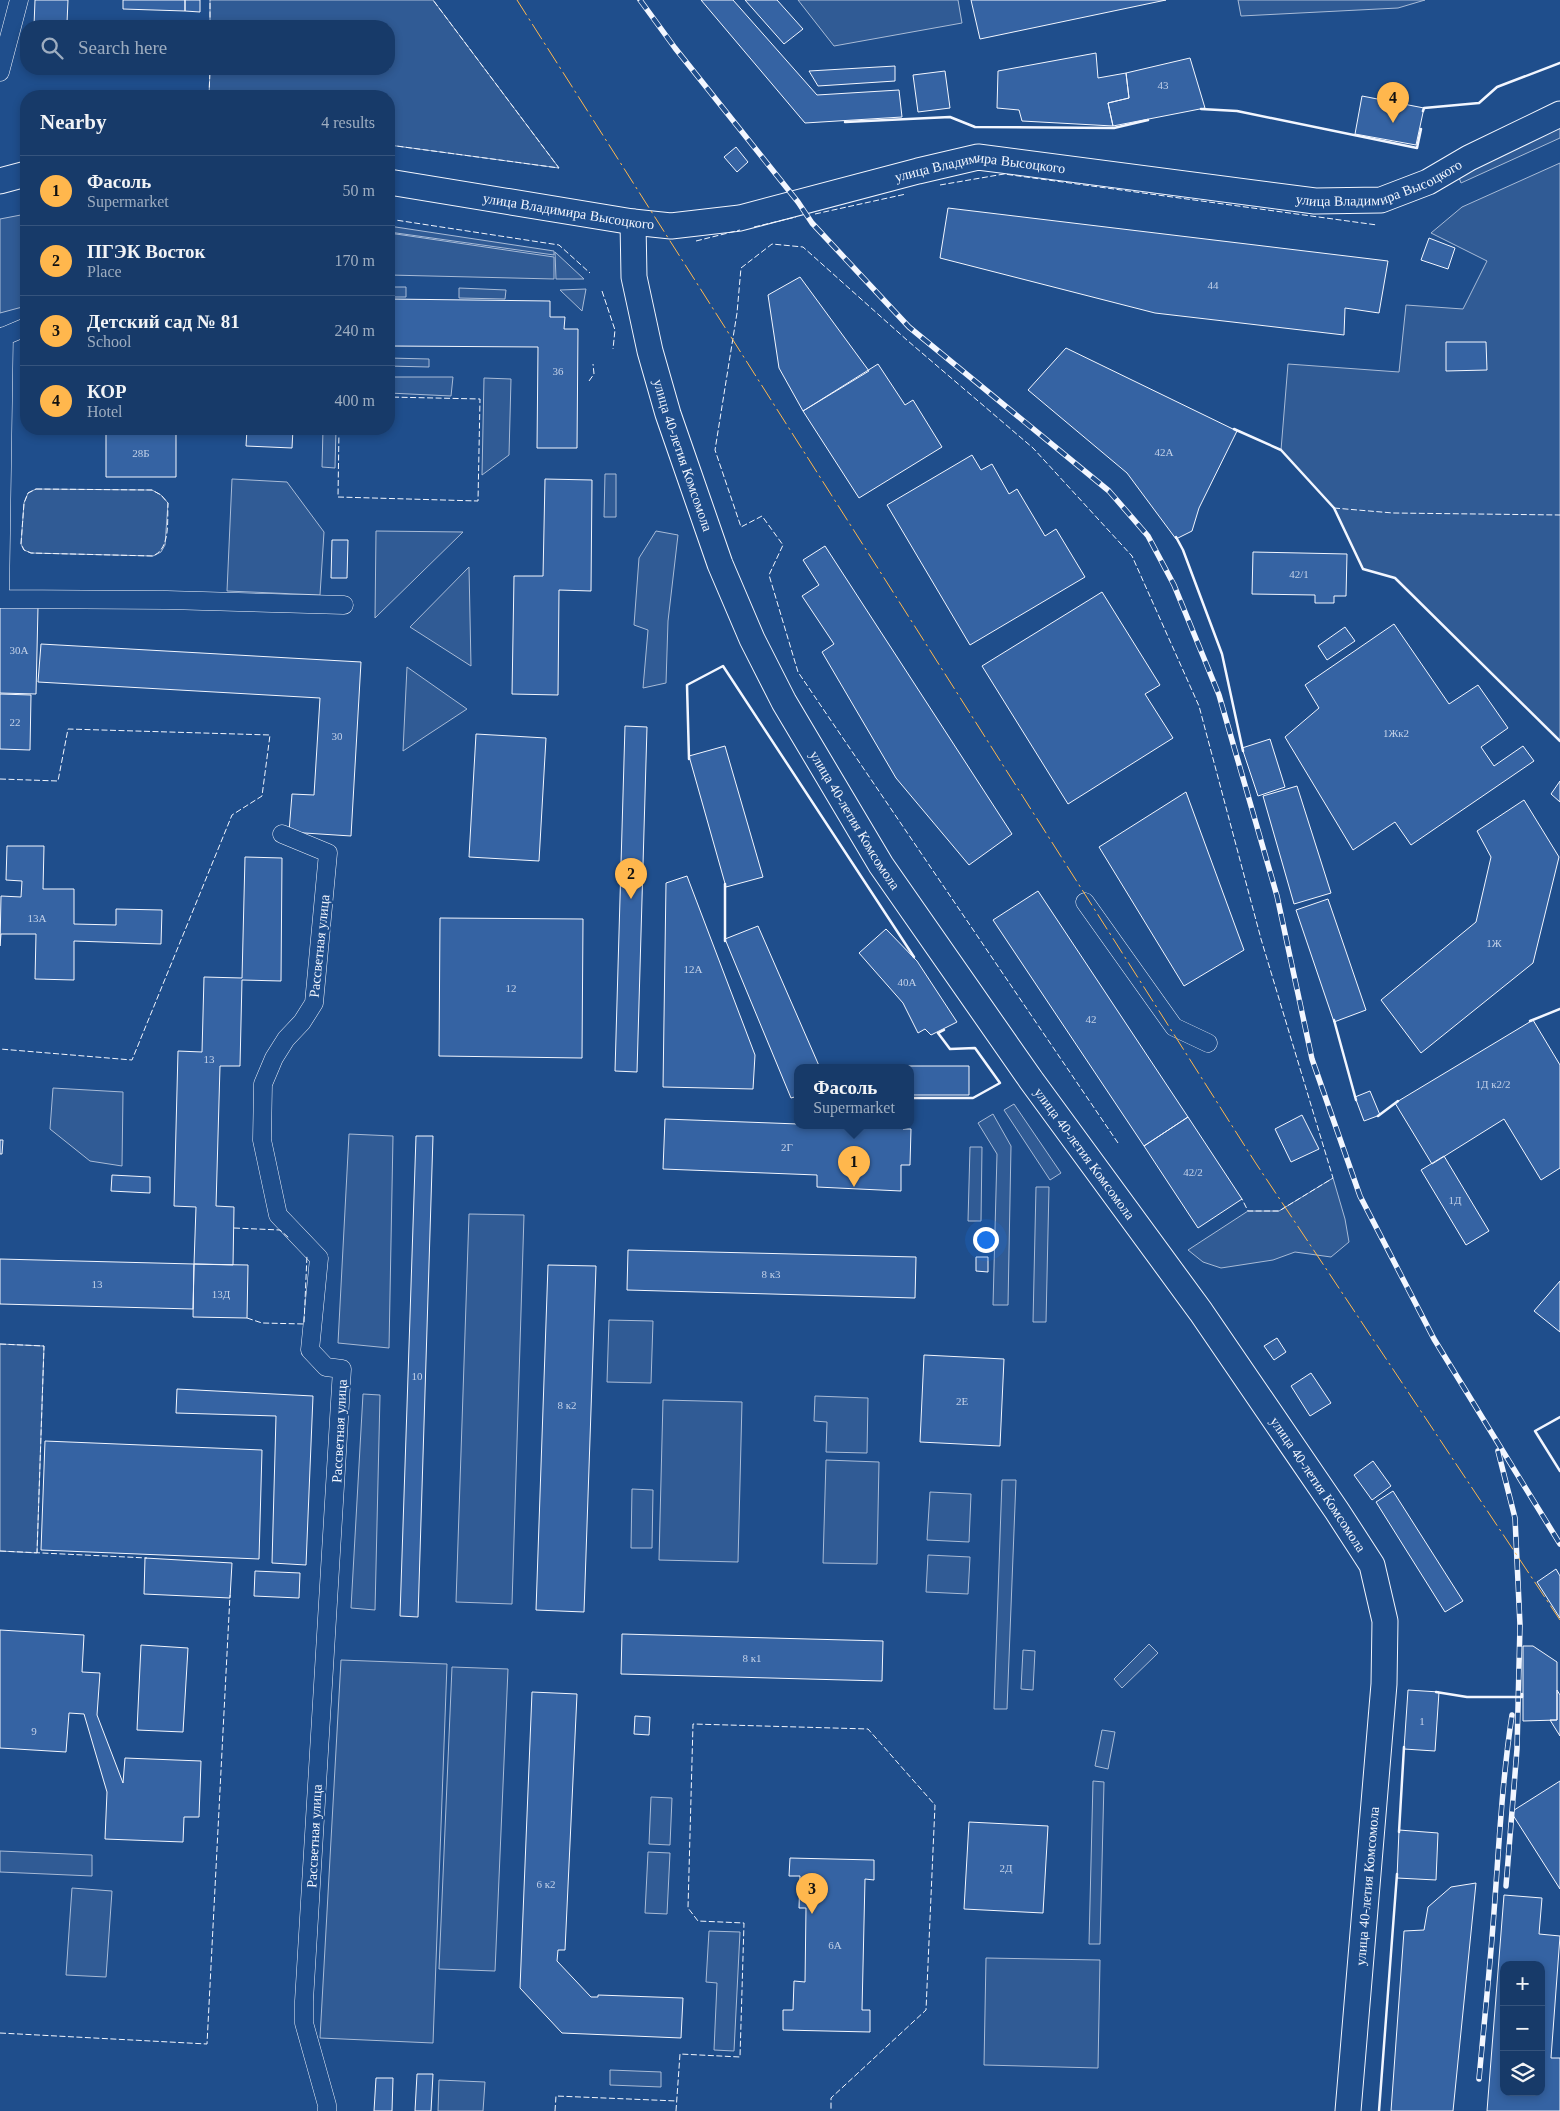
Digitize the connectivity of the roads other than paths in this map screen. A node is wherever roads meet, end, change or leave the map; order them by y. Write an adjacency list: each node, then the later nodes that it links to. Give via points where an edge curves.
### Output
1 (20, 0): 2 (street)
2 (0, 72)
3 (1560, 114): 7 (main road, улица Владимира Высоцкого, via 1469,158 1428,182 1381,200 1315,201 978,157 740,218 671,226)
4 (20, 176): 5 (main road)
5 (0, 181)
6 (395, 183): 7 (main road, улица Владимира Высоцкого)
7 (633, 222): 16 (main road, улица 40-летия Комсомола, via 634,277 668,414 720,564 752,639 784,702 881,866 1031,1080 1201,1312 1372,1566 1385,1621 1384,1684)
8 (20, 330): 9 (street)
9 (2, 337): 10 (street)
10 (0, 599): 11 (street)
11 (344, 605)
12 (282, 834): 15 (street, Рассветная улица, via 328,853 314,1003 274,1058 263,1084 262,1140 278,1215 319,1258 310,1350 326,1366 342,1369 304,2001 304,2023)
13 (1085, 902): 14 (street, via 1174,1027)
14 (1208, 1043)
15 (327, 2111)
16 (1348, 2111)

